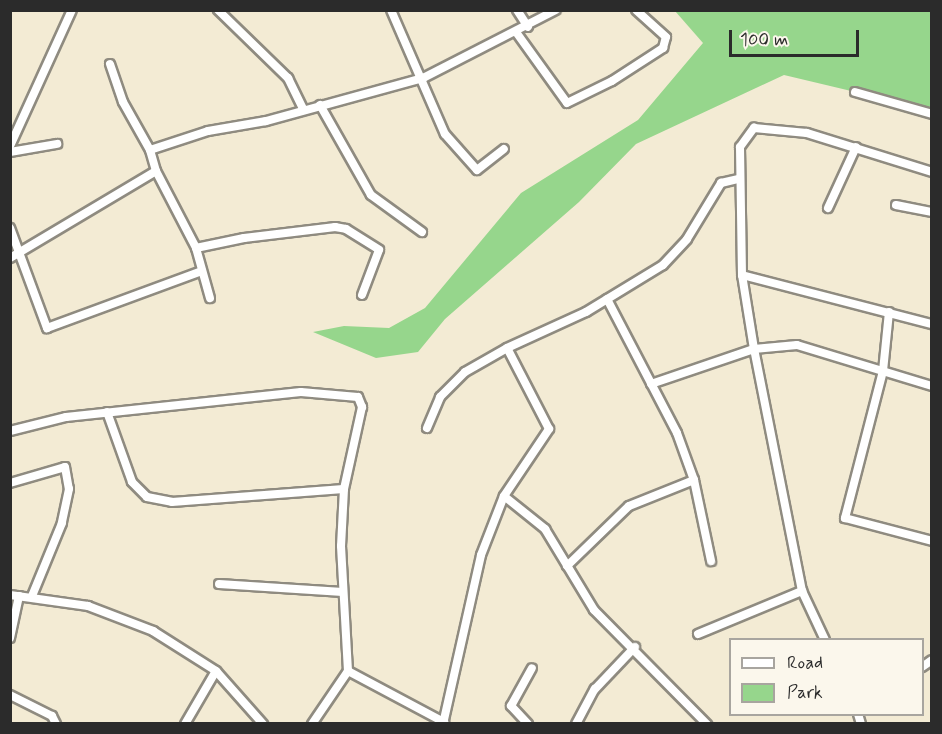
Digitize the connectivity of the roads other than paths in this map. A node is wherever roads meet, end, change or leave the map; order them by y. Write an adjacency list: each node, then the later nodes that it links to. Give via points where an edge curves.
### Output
1 (72, 10): 16 (street)
2 (218, 10): 13 (street, via 288,78)
3 (391, 10): 10 (street)
4 (518, 10): 7 (street)
5 (556, 10): 7 (street)
6 (636, 10): 8 (street, via 666,37 663,48 612,81 567,103)
7 (528, 27): 8 (street)
8 (516, 32): 10 (street)
9 (110, 64): 19 (street, via 123,102)
10 (423, 78): 12 (street); 18 (street, via 445,134 477,170)
11 (855, 92): 14 (street)
12 (320, 105): 13 (street); 28 (street, via 371,195)
13 (303, 109): 19 (street, via 266,121 208,131)
14 (932, 114)
15 (57, 144): 20 (street)
16 (10, 146)
17 (856, 147): 22 (street); 23 (street, via 807,133 754,128 740,147); 25 (street)
18 (504, 149)
19 (150, 150): 21 (street)
20 (10, 152)
21 (156, 171): 29 (street); 30 (street)
22 (932, 172)
23 (739, 178): 33 (street); 36 (street, via 721,183 672,257)
24 (896, 205): 26 (street)
25 (828, 208)
26 (932, 212)
27 (10, 228): 30 (street)
28 (422, 232)
29 (195, 248): 32 (street); 34 (street, via 244,237 335,227 346,230 379,250)
30 (22, 253): 31 (street); 32 (street, via 47,328)
31 (10, 258)
32 (202, 271): 35 (street)
33 (742, 275): 37 (street); 40 (street)
34 (362, 295)
35 (210, 298)
36 (607, 299): 39 (street); 42 (street)
37 (889, 312): 38 (street); 41 (street)
38 (932, 324)
39 (507, 348): 45 (street, via 450,386 433,408); 50 (street, via 549,429)
40 (754, 350): 41 (street, via 797,345); 42 (street); 56 (street)
41 (883, 371): 43 (street); 51 (street, via 845,518)
42 (651, 384): 47 (street, via 677,433)
43 (932, 386)
44 (107, 412): 46 (street); 49 (street, via 132,482 147,497 172,502); 49 (street, via 301,392 358,397 362,407)
45 (427, 428)
46 (10, 431)
47 (694, 480): 52 (street); 53 (street, via 629,506)
48 (10, 483): 58 (street, via 65,467 69,489 62,523)
49 (344, 489): 55 (street)
50 (504, 496): 53 (street, via 545,529); 71 (street, via 477,571)
51 (932, 540)
52 (711, 561)
53 (567, 566): 62 (street, via 594,610)
54 (219, 584): 55 (street)
55 (343, 591): 65 (street)
56 (802, 591): 59 (street); 61 (street)
57 (15, 595): 58 (street); 60 (street)
58 (32, 596): 64 (street, via 112,613 166,638)
59 (698, 634)
60 (10, 638)
61 (825, 638)
62 (635, 647): 73 (street, via 595,689); 74 (street)
63 (532, 668): 72 (street, via 511,706)
64 (216, 671): 68 (street); 69 (street)
65 (348, 671): 70 (street); 71 (street)
66 (10, 695): 67 (street, via 52,716)
67 (56, 723)
68 (185, 723)
69 (263, 723)
70 (312, 723)
71 (443, 723)
72 (528, 723)
73 (576, 723)
74 (707, 723)

